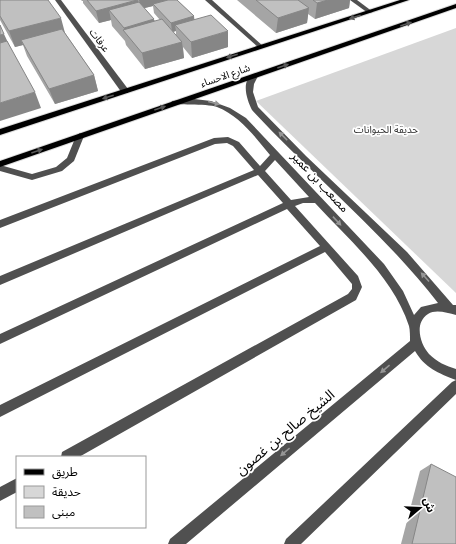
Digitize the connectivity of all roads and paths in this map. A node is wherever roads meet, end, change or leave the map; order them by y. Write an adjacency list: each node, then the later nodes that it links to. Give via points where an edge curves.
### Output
1 (58, 0): 9 (street, عرفات)
2 (208, 0): 7 (street)
3 (353, 0): 6 (street)
4 (406, 0): 6 (main road, شارع الاحساء)
5 (456, 6): 8 (main road, شارع الاحساء, one-way to 5)
6 (370, 12): 7 (main road, شارع الاحساء, one-way to 7)
7 (261, 47): 9 (main road, شارع الاحساء, one-way to 9)
8 (254, 76): 10 (main road, شارع الاحساء); 11 (street, مصعب بن عمير, via 250,82 249,94)
9 (125, 91): 13 (main road, شارع الاحساء, one-way to 13)
10 (175, 103): 12 (street, مصعب بن عمير, one-way to 12, via 209,102); 14 (main road, شارع الاحساء, one-way to 10)
11 (255, 108): 12 (street); 24 (street, مصعب بن عمير, one-way to 11, via 407,259)
12 (237, 114): 15 (street, مصعب بن عمير)
13 (0, 132)
14 (80, 136): 16 (main road, شارع الاحساء, one-way to 14); 17 (street, via 71,159 59,169 32,177)
15 (275, 154): 18 (street); 19 (street, مصعب بن عمير)
16 (0, 164)
17 (0, 168)
18 (260, 170): 20 (street); 21 (street, via 233,141 218,140); 23 (street)
19 (318, 200): 20 (street, via 303,200); 25 (street, مصعب بن عمير, one-way to 25, via 380,267 399,294)
20 (289, 204): 22 (street); 26 (street)
21 (0, 224)
22 (327, 247): 30 (street); 31 (street, via 356,280 357,289 352,297)
23 (0, 281)
24 (453, 309): 25 (street, مصعب بن عمير, via 430,309 423,312)
25 (414, 326): 27 (street, مصعب بن عمير)
26 (0, 339)
27 (415, 344): 28 (street, via 430,364); 34 (street, الشيخ صالح بن غصون, one-way to 34)
28 (456, 375)
29 (456, 386): 35 (street)
30 (0, 411)
31 (69, 456)
32 (16, 486): 33 (street)
33 (0, 494)
34 (175, 544)
35 (291, 544)

